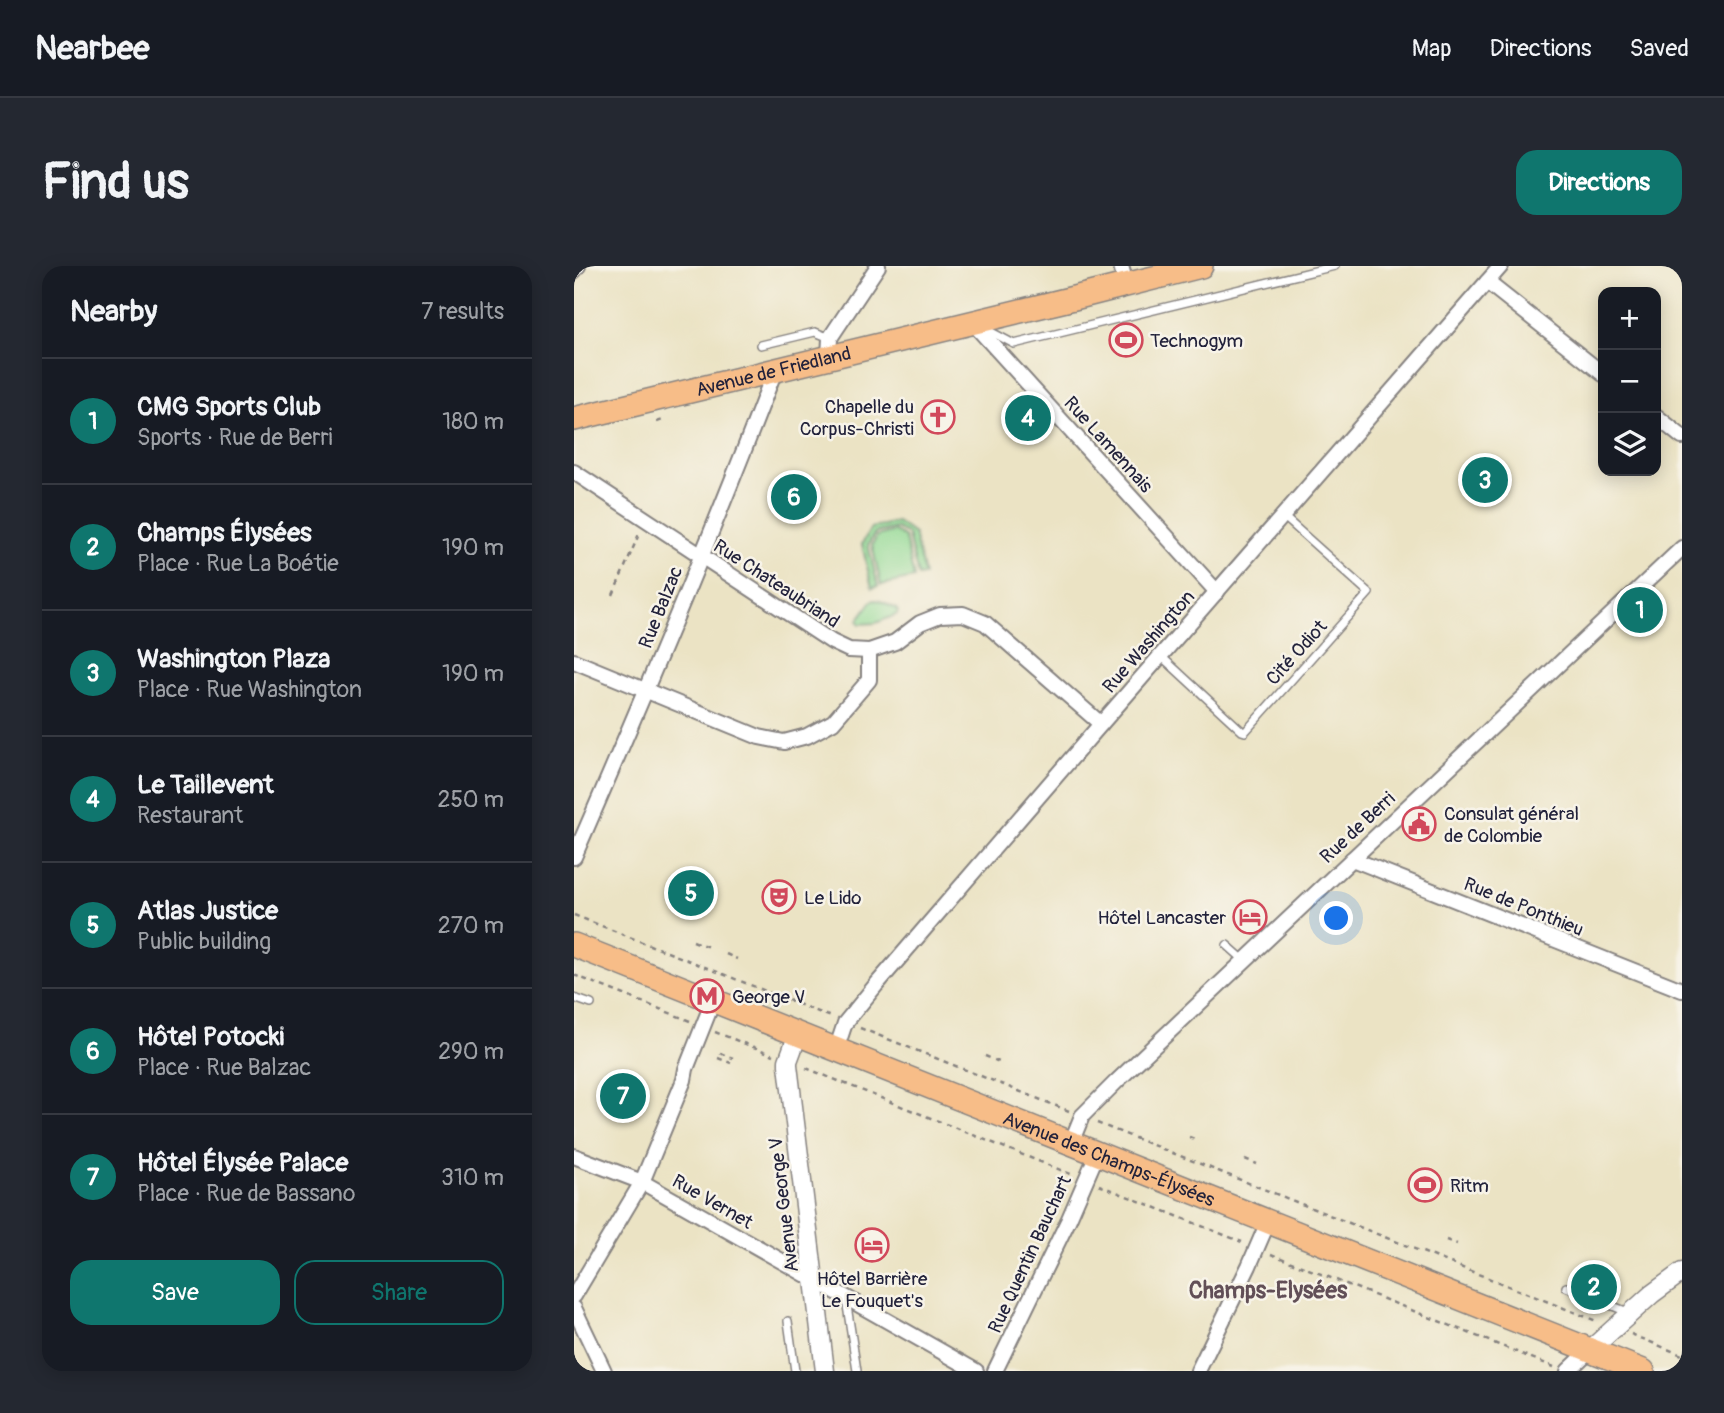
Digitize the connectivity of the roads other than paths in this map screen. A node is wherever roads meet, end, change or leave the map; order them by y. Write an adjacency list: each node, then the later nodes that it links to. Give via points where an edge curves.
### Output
1 (578, 266): 6 (street)
2 (878, 266): 12 (street)
3 (1201, 266): 7 (main road, Avenue de Friedland)
4 (1335, 266): 10 (lane, via 1014,344)
5 (1500, 267): 9 (street, Rue Washington)
6 (574, 271)
7 (1159, 271): 8 (main road, Avenue de Friedland)
8 (1124, 275): 10 (main road, Avenue de Friedland, via 1074,298)
9 (1487, 282): 14 (street); 19 (street, Rue Washington)
10 (972, 322): 12 (main road, Avenue de Friedland); 22 (street, Rue Lamennais)
11 (761, 345): 12 (lane, via 815,332)
12 (834, 349): 13 (main road, Avenue de Friedland)
13 (775, 370): 15 (main road, Avenue de Friedland); 21 (street, Rue Balzac)
14 (1598, 370)
15 (574, 418)
16 (1661, 420): 17 (street)
17 (1682, 437)
18 (574, 472): 21 (street, Rue Chateaubriand)
19 (1283, 516): 22 (street, Rue Washington); 24 (lane, Cité Odiot, via 1369,593 1245,732)
20 (1682, 548): 29 (street, Rue de Berri)
21 (701, 557): 23 (street, Rue Chateaubriand, via 832,642 849,650); 26 (street, Rue Balzac)
22 (1217, 592): 24 (street, Rue Washington)
23 (869, 651): 26 (street, via 869,680 833,722 784,742 759,737); 27 (street, via 895,642 940,615 963,614 985,622)
24 (1161, 656): 27 (street, Rue Washington)
25 (574, 661): 26 (street)
26 (646, 690): 28 (street, Rue Balzac)
27 (1101, 724): 38 (street, Rue Washington, via 845,1023)
28 (574, 858)
29 (1352, 859): 32 (street, Rue de Berri); 33 (street, Rue de Ponthieu)
30 (574, 945): 35 (main road, Avenue des Champs-Élysées)
31 (1227, 945): 32 (lane)
32 (1245, 961): 39 (street, Rue de Berri, via 1082,1116)
33 (1682, 990)
34 (574, 998): 36 (lane)
35 (713, 1001): 37 (main road, Avenue des Champs-Élysées); 42 (street)
36 (591, 1004)
37 (798, 1034): 38 (main road, Avenue des Champs-Élysées); 45 (street, Avenue George V, via 788,1061)
38 (836, 1050): 39 (main road, Avenue des Champs-Élysées)
39 (1071, 1143): 40 (main road, Avenue des Champs-Élysées)
40 (1097, 1154): 43 (main road, Avenue des Champs-Élysées); 58 (street, Rue Quentin Bauchart)
41 (574, 1156): 42 (street, Rue Vernet)
42 (642, 1182): 45 (street, Rue Vernet); 47 (street)
43 (1268, 1222): 52 (main road, Avenue des Champs-Élysées); 59 (street)
44 (1682, 1272): 50 (street)
45 (813, 1280): 48 (street, Rue Vernet); 55 (street, Avenue George V)
46 (1566, 1287): 50 (lane)
47 (574, 1296)
48 (846, 1297): 56 (lane); 57 (street, Rue Vernet)
49 (574, 1308): 53 (street)
50 (1630, 1313): 52 (street)
51 (788, 1321): 54 (lane)
52 (1590, 1350): 60 (street); 61 (main road, Avenue des Champs-Élysées)
53 (604, 1371)
54 (795, 1371)
55 (825, 1371)
56 (857, 1371)
57 (976, 1371)
58 (995, 1371)
59 (1198, 1371)
60 (1566, 1371)
61 (1643, 1371)

